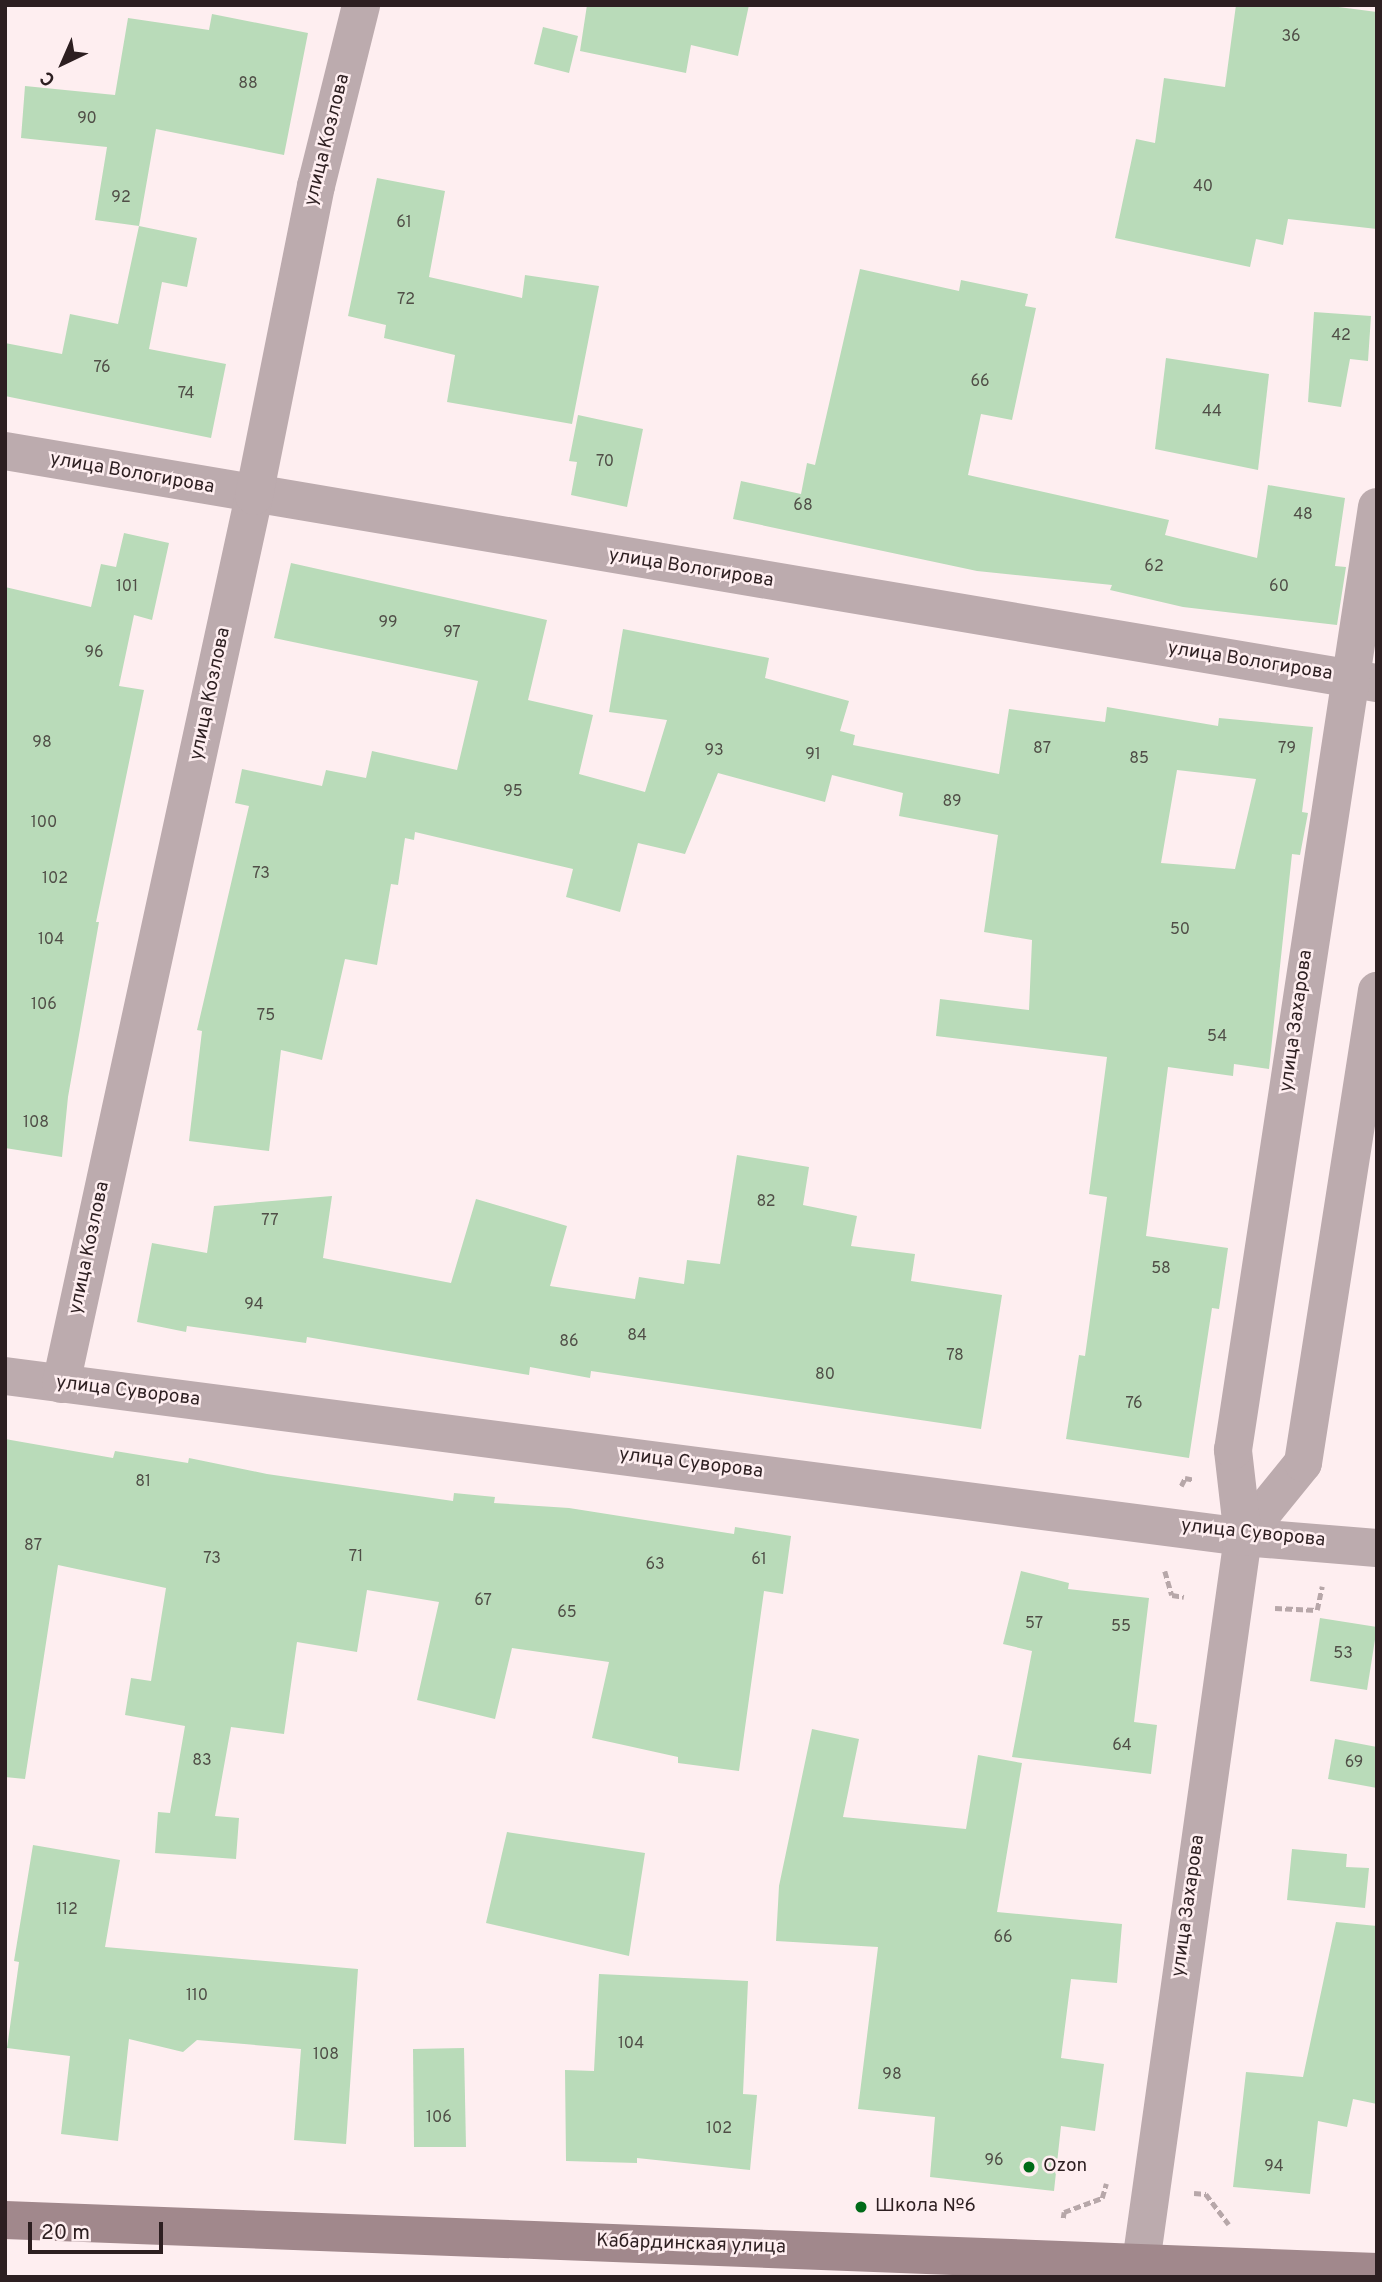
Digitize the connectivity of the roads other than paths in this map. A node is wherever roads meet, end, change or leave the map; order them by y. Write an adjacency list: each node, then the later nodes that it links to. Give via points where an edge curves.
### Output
1 (361, 5): 3 (street, улица Козлова, via 316,186)
2 (5, 451): 3 (street, улица Вологирова)
3 (254, 496): 5 (street, улица Вологирова); 8 (street, улица Козлова)
4 (1377, 507): 5 (street, улица Захарова)
5 (1362, 680): 9 (street, улица Захарова, via 1233,1450)
6 (1377, 991): 9 (street, via 1303,1463)
7 (5, 1376): 8 (street, улица Суворова)
8 (61, 1384): 9 (street, улица Суворова)
9 (1243, 1537): 10 (street, улица Суворова); 12 (street, улица Захарова)
10 (1377, 1548)
11 (5, 2220): 12 (street, Кабардинская улица)
12 (1140, 2269): 13 (street, Кабардинская улица)
13 (1377, 2272)

